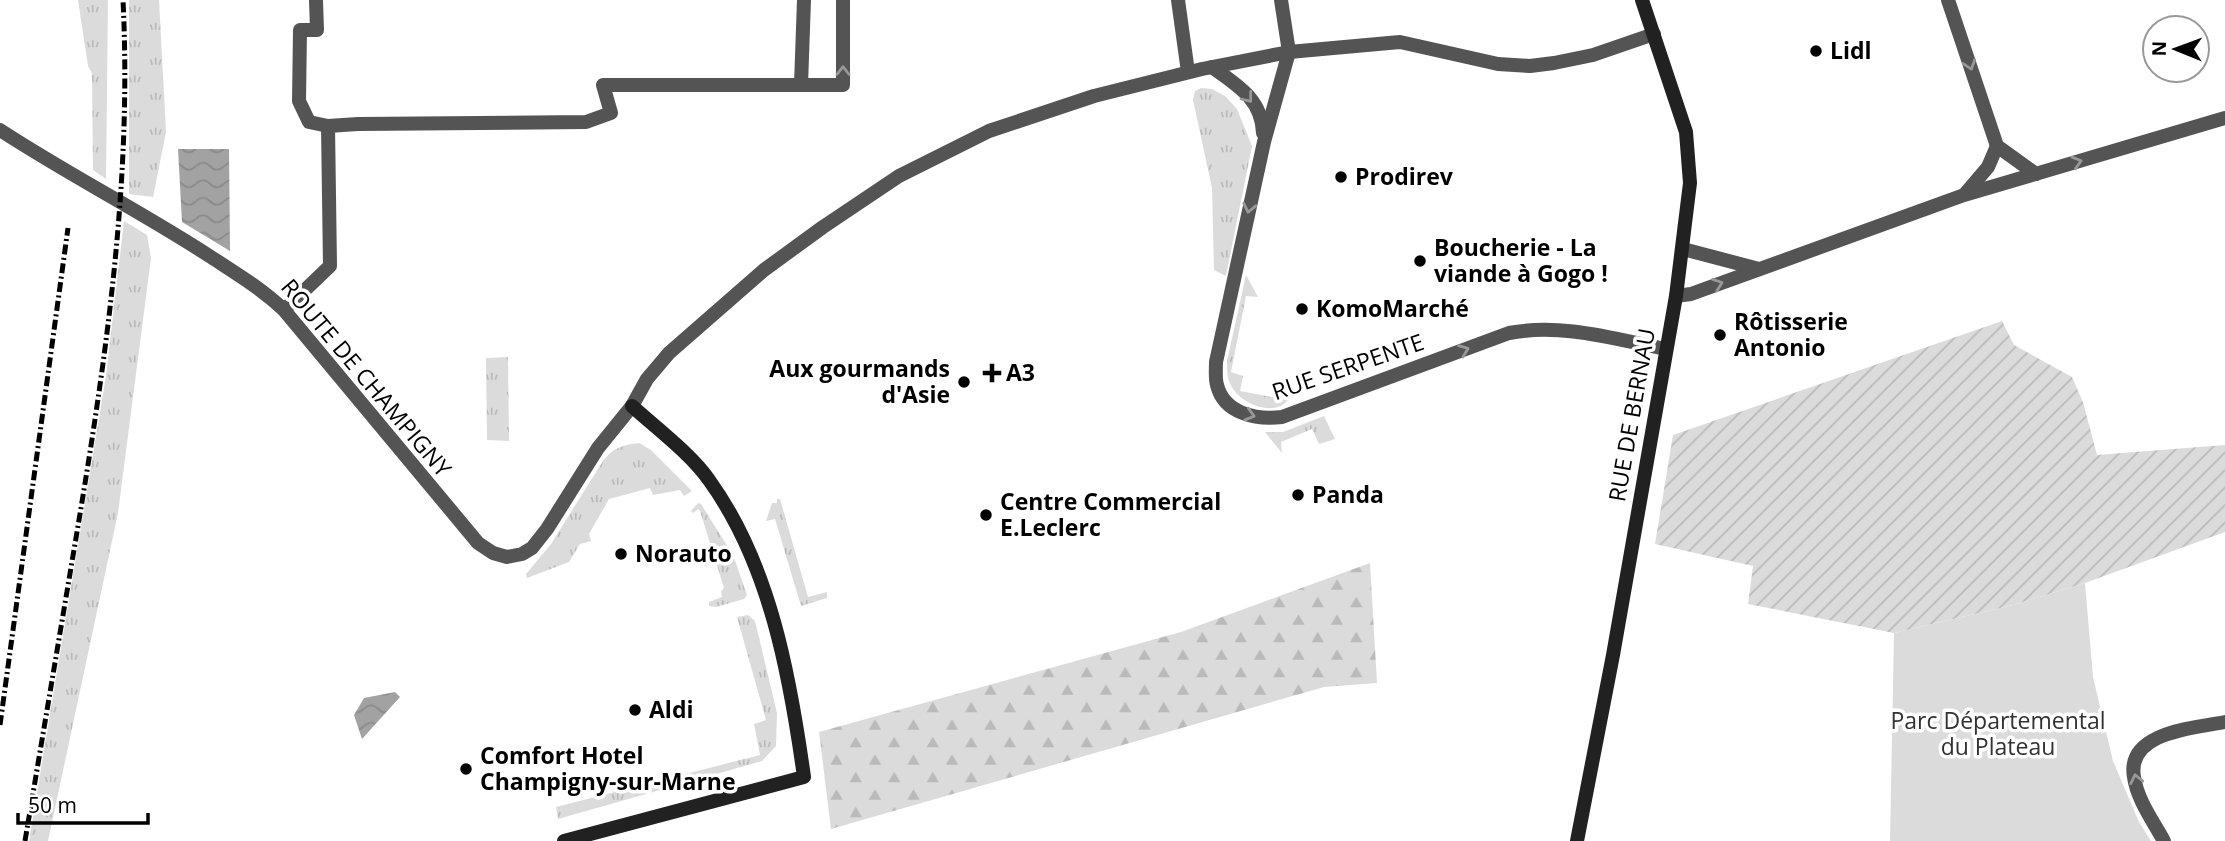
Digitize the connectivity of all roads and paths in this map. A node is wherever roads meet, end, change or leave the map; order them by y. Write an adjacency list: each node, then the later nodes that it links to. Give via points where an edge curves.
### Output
1 (316, 0): 14 (street, via 317,30 300,30 299,101 309,121)
2 (804, 0): 12 (street)
3 (843, 0): 12 (street, one-way to 3, via 843,85)
4 (1178, 0): 11 (street)
5 (1282, 0): 9 (street)
6 (1642, 0): 8 (street, RUE DE BERNAU)
7 (1948, 0): 17 (street, one-way to 17)
8 (1654, 34): 9 (street, via 1593,55 1530,66 1498,64 1400,42); 20 (street, RUE DE BERNAU, via 1686,132 1690,183)
9 (1289, 52): 10 (street); 16 (street, RUE SERPENTE)
10 (1212, 67): 11 (street); 16 (street, RUE SERPENTE, one-way to 16, via 1249,94 1263,121)
11 (1188, 72): 25 (street, via 1094,96 989,131 899,176 764,270 713,313 669,353)
12 (801, 85): 14 (street, via 603,85 611,113 586,122)
13 (2225, 118): 18 (street, one-way to 13)
14 (328, 126): 23 (street, via 330,266)
15 (0, 130): 23 (street, ROUTE DE CHAMPIGNY, via 182,238 263,290)
16 (1264, 142): 24 (street, RUE SERPENTE, one-way to 24, via 1216,362 1217,386 1225,402 1240,413 1264,419 1282,417 1509,333 1533,329 1556,328)
17 (1997, 146): 18 (street); 19 (street, via 1988,167)
18 (2036, 173): 19 (street)
19 (1964, 195): 21 (street)
20 (1683, 249): 21 (street); 22 (street, RUE DE BERNAU)
21 (1759, 269): 22 (street, one-way to 21)
22 (1676, 296): 24 (street, RUE DE BERNAU)
23 (284, 310): 25 (street, ROUTE DE CHAMPIGNY, via 478,543 492,553 522,554 538,542 598,448)
24 (1666, 349): 28 (street, RUE DE BERNAU)
25 (632, 406): 27 (street, via 708,478 744,537 795,710 804,777)
26 (2225, 722): 29 (street, one-way to 26, via 2142,800 2134,777 2134,758 2146,744 2169,733)
27 (565, 841)
28 (1577, 841)
29 (2164, 841)

